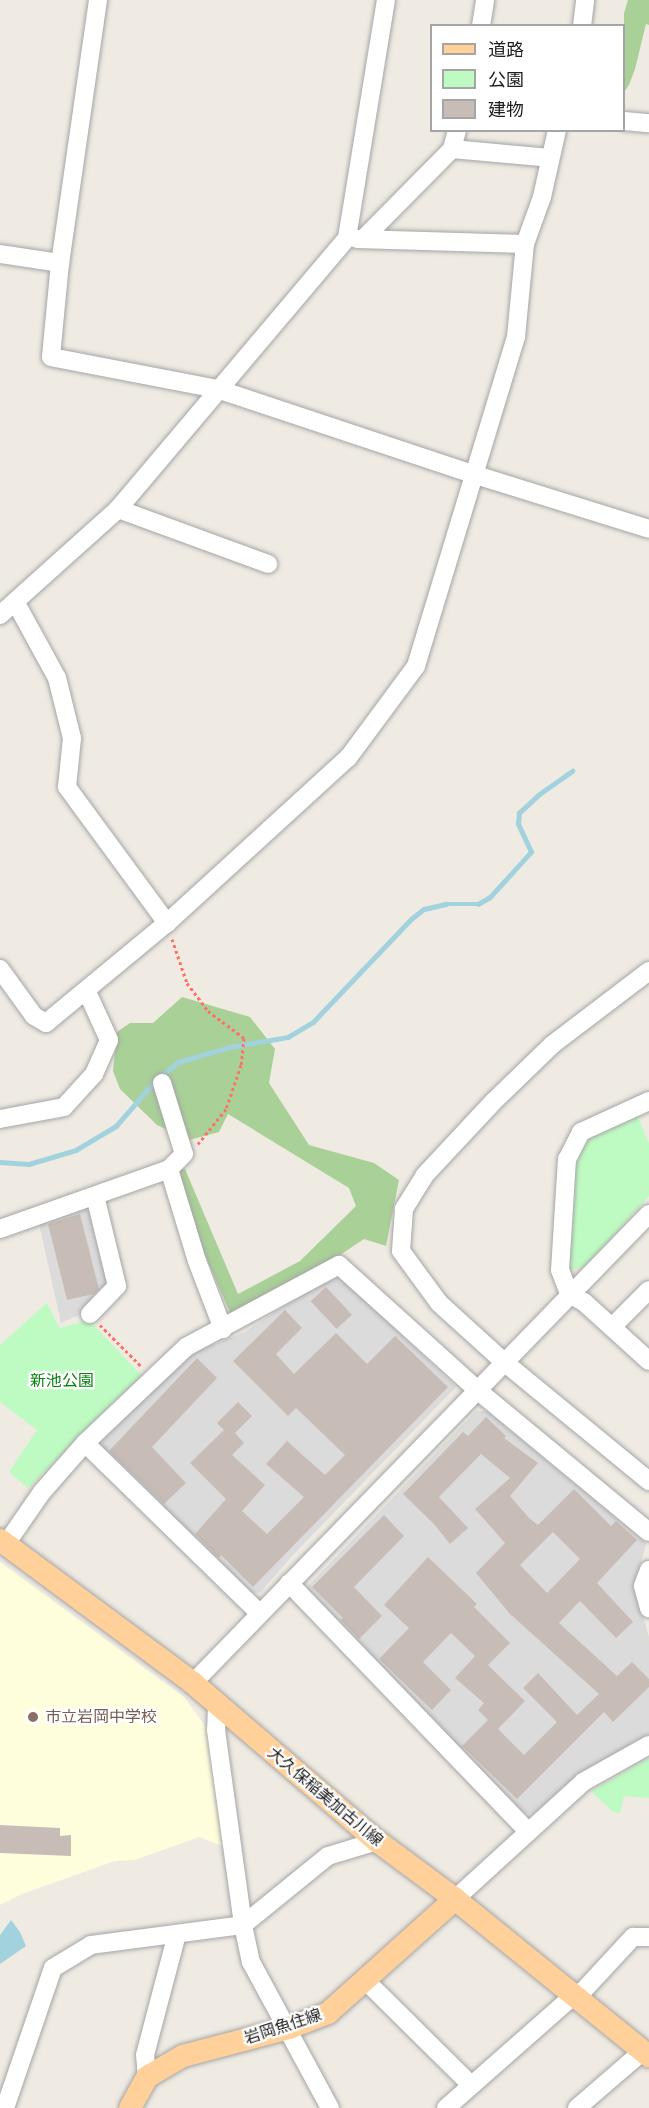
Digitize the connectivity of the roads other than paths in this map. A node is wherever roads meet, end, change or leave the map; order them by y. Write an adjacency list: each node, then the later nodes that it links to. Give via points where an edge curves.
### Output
1 (98, 0): 16 (street)
2 (386, 0): 13 (street)
3 (484, 0): 5 (street)
4 (585, 0): 6 (street)
5 (481, 24)
6 (582, 24)
7 (625, 121): 8 (street)
8 (649, 123)
9 (456, 132): 11 (street)
10 (556, 132): 12 (street)
11 (452, 148): 12 (street); 13 (street)
12 (550, 158): 14 (street, via 542,197)
13 (355, 239): 14 (street); 17 (street)
14 (525, 244): 18 (street, via 516,337)
15 (0, 254): 16 (street)
16 (60, 263): 17 (street, via 51,357)
17 (217, 389): 18 (street); 19 (street)
18 (476, 475): 20 (street); 24 (street, via 416,666 348,758)
19 (118, 509): 21 (street); 22 (street)
20 (649, 529)
21 (268, 564)
22 (16, 603): 23 (street); 24 (street, via 57,678 72,738 67,787)
23 (0, 615)
24 (167, 923): 27 (street)
25 (0, 969): 27 (street, via 34,1016 46,1023)
26 (649, 971): 41 (street, via 552,1045 493,1102 425,1175 404,1209 400,1251 439,1303)
27 (87, 992): 30 (street, via 109,1040 94,1074 64,1107)
28 (162, 1083): 31 (street, via 184,1154)
29 (649, 1101): 36 (street, via 581,1132 567,1159 560,1270)
30 (0, 1119)
31 (169, 1169): 32 (street); 39 (street)
32 (95, 1196): 34 (street); 37 (street, via 117,1286)
33 (649, 1214): 36 (street)
34 (0, 1229)
35 (649, 1290): 38 (street)
36 (569, 1294): 38 (street); 41 (street)
37 (90, 1314)
38 (612, 1327): 40 (street)
39 (223, 1329): 42 (street, via 339,1264); 43 (street, via 186,1347)
40 (649, 1361)
41 (504, 1362): 42 (street); 44 (street)
42 (476, 1389): 45 (street); 48 (street)
43 (85, 1443): 46 (street); 50 (street)
44 (649, 1481)
45 (649, 1532)
46 (3, 1542): 51 (main road, 大久保稲美加古川線)
47 (649, 1570): 49 (street, via 643,1586)
48 (289, 1583): 50 (street); 54 (street)
49 (649, 1608)
50 (259, 1613): 51 (street)
51 (193, 1683): 52 (main road, 大久保稲美加古川線)
52 (217, 1705): 55 (main road, 大久保稲美加古川線); 57 (street, via 216,1730)
53 (649, 1745): 54 (street, via 583,1782)
54 (528, 1831): 56 (street)
55 (377, 1841): 56 (main road, 大久保稲美加古川線); 57 (street, via 328,1856)
56 (455, 1899): 60 (main road, 岩岡魚住線); 61 (main road, 大久保稲美加古川線)
57 (243, 1925): 58 (street); 62 (street, via 252,1962)
58 (177, 1934): 64 (street, via 145,2055); 66 (street, via 91,1946 53,1968)
59 (649, 1936): 61 (street, via 633,1937 583,1991)
60 (365, 1980): 62 (main road, 岩岡魚住線, via 328,2013); 65 (street)
61 (573, 1996): 63 (main road, 大久保稲美加古川線); 65 (street)
62 (289, 2028): 64 (main road, 岩岡魚住線, via 183,2056); 68 (street)
63 (646, 2053): 70 (street)
64 (147, 2077): 67 (main road)
65 (471, 2085): 69 (street)
66 (5, 2108)
67 (130, 2108)
68 (330, 2108)
69 (446, 2108)
70 (577, 2108)

